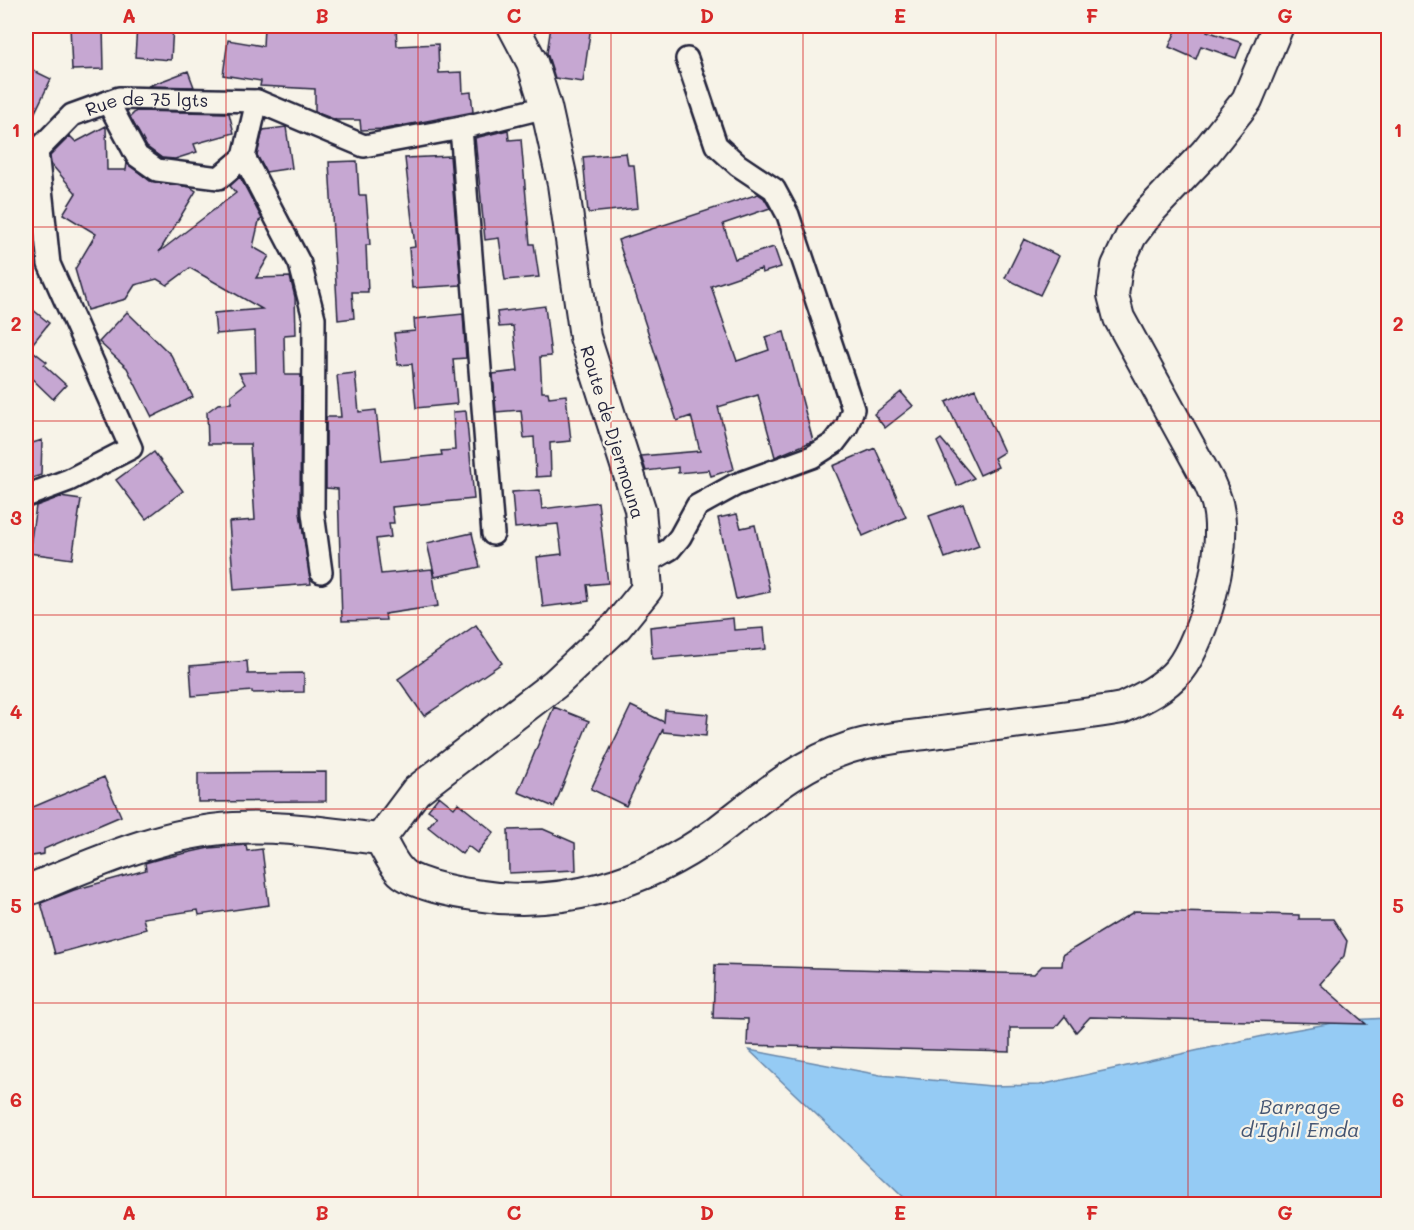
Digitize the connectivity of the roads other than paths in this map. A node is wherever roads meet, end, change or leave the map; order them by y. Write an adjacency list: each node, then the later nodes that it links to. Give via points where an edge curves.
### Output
1 (513, 26): 6 (main road, Route de Djermouna, via 532,62)
2 (1278, 26): 13 (main road, via 1247,100 1205,153 1150,211 1131,236 1117,266 1113,295 1119,318 1209,482 1218,508 1220,544 1215,578 1195,640 1179,669 1151,695 1122,708 848,748 816,762 771,790 667,863 608,888 551,900 504,900 442,890 400,873)
3 (687, 58): 11 (street, via 716,145 774,189 788,215 853,409 847,426 834,443 812,457 735,485 697,506 670,549)
4 (257, 101): 5 (street, Rue de 75 lgts, via 119,98); 7 (street, Rue de 75 lgts, via 364,146); 8 (street)
5 (108, 102): 8 (street, via 137,156 157,170 219,178); 9 (street, Rue de 75 lgts, via 72,115 38,152 49,264 131,448 69,480)
6 (546, 107): 7 (street, Rue de 75 lgts); 11 (main road, Route de Djermouna, via 563,184 585,337 640,509)
7 (461, 128): 10 (street)
8 (244, 157): 12 (street, via 300,264 314,318 314,513)
9 (26, 496)
10 (493, 534)
11 (644, 564): 13 (main road, Route de Djermouna, via 646,589 617,626 555,684 416,791)
12 (321, 573)
13 (380, 839): 14 (main road, via 274,828 189,834 146,843)
14 (26, 891)

